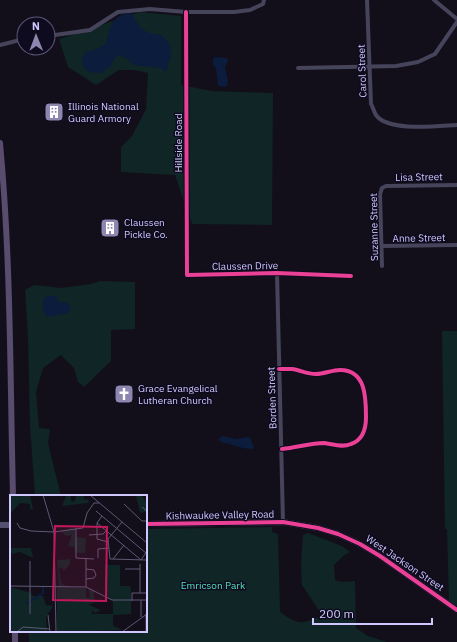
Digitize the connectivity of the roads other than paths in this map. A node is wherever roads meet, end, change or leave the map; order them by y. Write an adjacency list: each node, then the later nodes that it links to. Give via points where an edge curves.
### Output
1 (264, 0): 4 (street, via 264,4 250,10)
2 (368, 0): 10 (street, Carol Street)
3 (434, 0): 5 (street)
4 (186, 12): 7 (street, via 150,9 118,12 90,30); 20 (street, Hillside Road)
5 (457, 19)
6 (457, 22): 10 (street, via 435,54 408,65)
7 (56, 35)
8 (16, 41): 9 (street)
9 (0, 45)
10 (370, 66): 11 (street); 12 (street, Carol Street, via 371,104 376,115 386,123 400,126)
11 (298, 68)
12 (457, 126)
13 (0, 143): 24 (main road, via 7,252)
14 (457, 185): 15 (street, Lisa Street)
15 (382, 188): 17 (street, Suzanne Street)
16 (457, 245): 17 (street, Anne Street)
17 (381, 246): 18 (street, Suzanne Street)
18 (382, 266)
19 (277, 273): 20 (street, Claussen Drive); 21 (street, Claussen Drive); 22 (street, Borden Street)
20 (187, 275)
21 (351, 276)
22 (279, 369): 23 (street, Borden Street); 23 (street, via 316,374 339,370 349,372 360,380 365,390 366,415 365,430 359,440 352,444 345,446 324,443)
23 (282, 449): 25 (street, Borden Street)
24 (13, 495)
25 (283, 522): 26 (street, Kishwaukee Valley Road); 27 (street, Kishwaukee Valley Road)
26 (147, 524)
27 (318, 528): 28 (street, West Jackson Street, via 360,544)
28 (457, 610)

